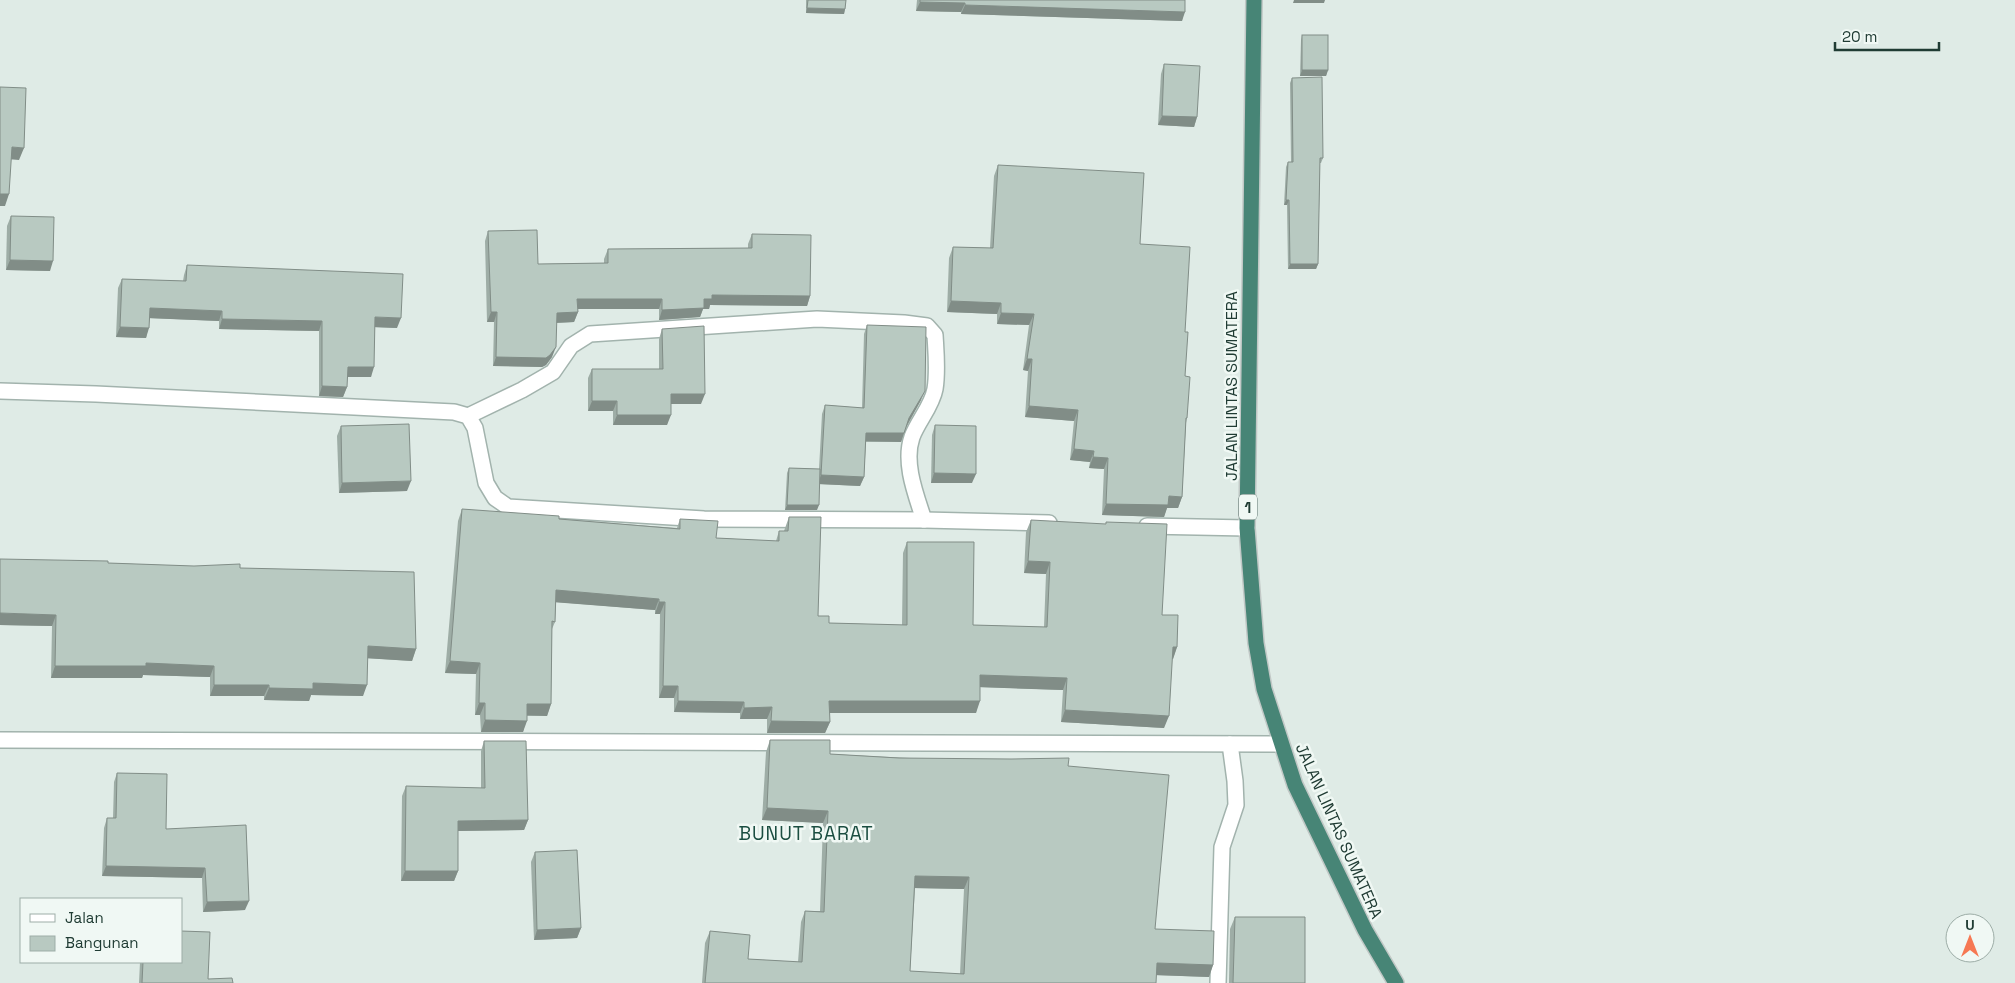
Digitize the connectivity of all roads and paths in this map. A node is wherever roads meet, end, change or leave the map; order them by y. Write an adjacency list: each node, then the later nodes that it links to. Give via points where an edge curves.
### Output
1 (1254, 0): 7 (highway, JALAN LINTAS SUMATERA / 1)
2 (0, 391): 3 (street, via 454,412)
3 (468, 416): 4 (street, via 475,428 486,484 495,498 508,507 704,519); 4 (street, via 554,372 571,346 590,334 817,319 927,326 935,335 935,391 912,439 910,458 913,486)
4 (924, 520): 5 (street)
5 (1062, 523)
6 (1130, 525): 7 (street)
7 (1248, 528): 10 (highway, JALAN LINTAS SUMATERA / 1, via 1256,643 1264,690)
8 (0, 740): 9 (street)
9 (1230, 744): 10 (street); 11 (street, via 1236,805 1222,847)
10 (1280, 744): 12 (highway, JALAN LINTAS SUMATERA / 1, via 1295,785 1364,930)
11 (1218, 983)
12 (1396, 983)

